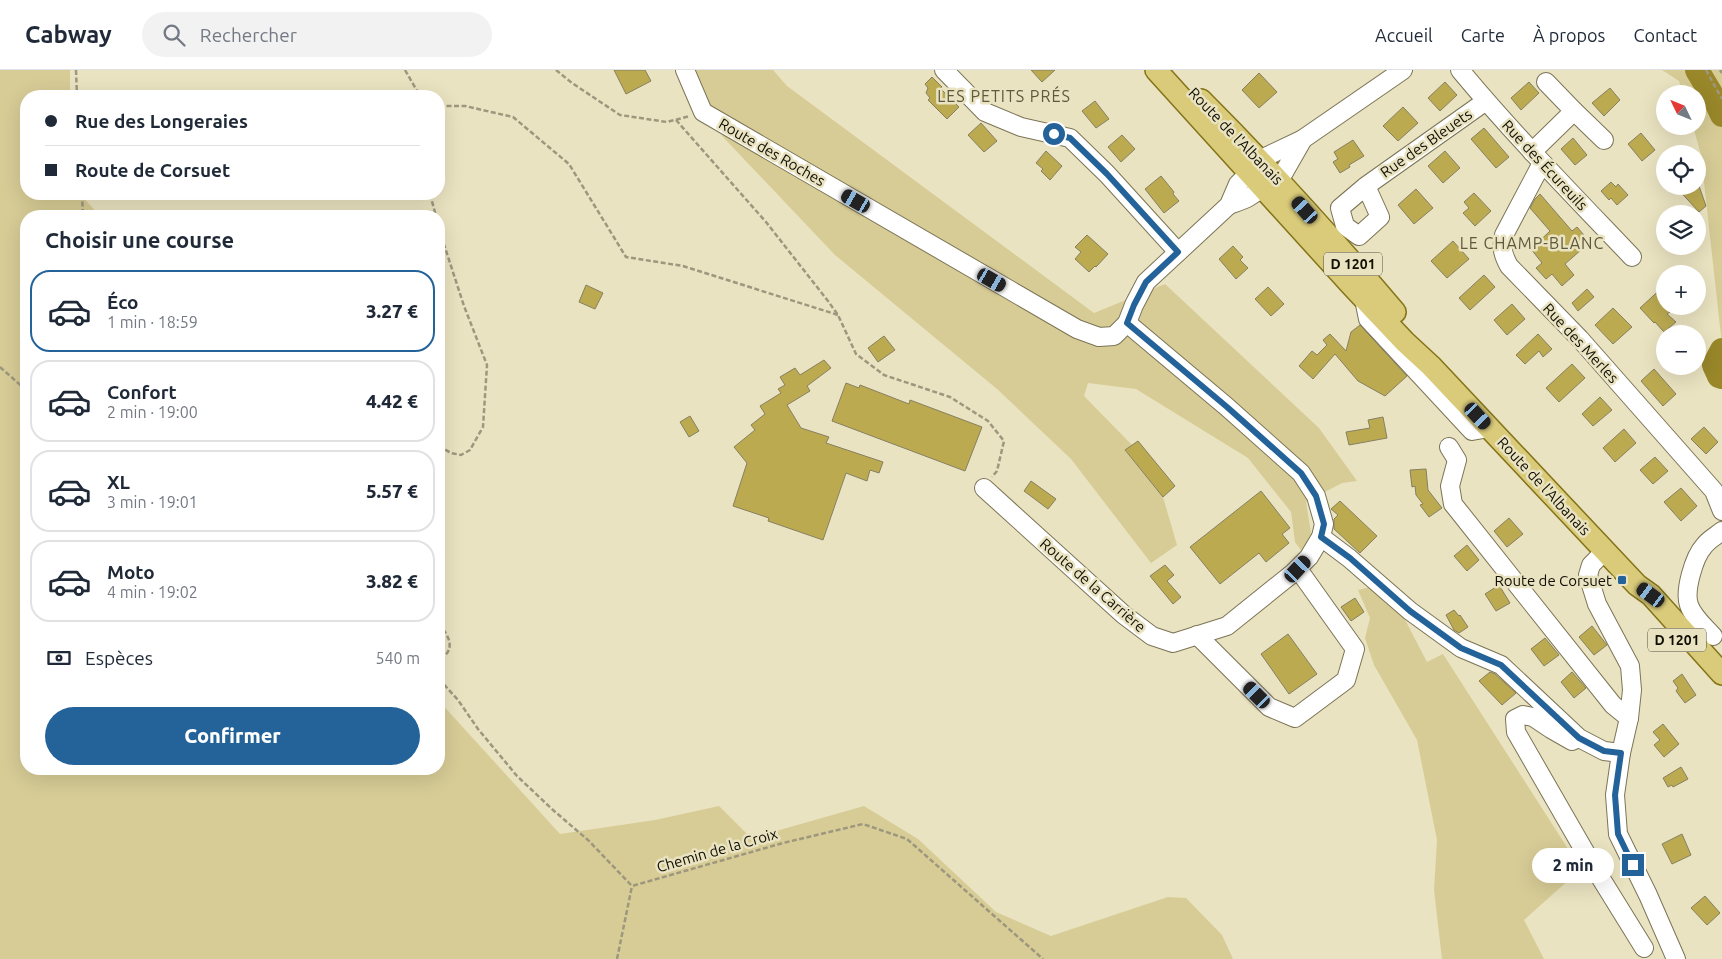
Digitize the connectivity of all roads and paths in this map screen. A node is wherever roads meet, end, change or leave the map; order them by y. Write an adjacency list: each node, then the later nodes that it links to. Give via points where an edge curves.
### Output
1 (76, 70): 12 (path)
2 (404, 70): 13 (path)
3 (556, 70): 19 (path, via 620,115 667,122)
4 (685, 70): 18 (street)
5 (944, 70): 26 (street, via 985,112 1021,127 1070,138)
6 (1156, 70): 23 (main road, via 1200,119)
7 (1172, 70): 23 (main road, Route de l'Albanais / D 1201)
8 (1404, 70): 20 (street)
9 (1460, 70): 15 (street, Rue des Écureuils)
10 (1706, 70): 14 (path)
11 (1546, 82): 17 (street)
12 (77, 90)
13 (416, 90)
14 (1722, 100)
15 (1486, 101): 22 (street, Rue des Écureuils); 24 (street, Rue des Bleuets)
16 (445, 106): 29 (path, via 465,106 513,116 569,164 626,257 683,266)
17 (1574, 111): 21 (street); 22 (street, Rue des Merles)
18 (704, 112): 19 (path); 30 (street, Route des Roches, via 1077,330 1099,337 1114,336)
19 (676, 120): 29 (path, via 766,222)
20 (1303, 139): 23 (street); 23 (street)
21 (1604, 140)
22 (1537, 157): 27 (street, Rue des Écureuils); 38 (street, Rue des Merles, via 1504,235 1501,247 1504,257 1714,491)
23 (1262, 174): 26 (street, via 1238,184 1229,205); 28 (main road, Route de l'Albanais / D 1201); 31 (main road, Route de l'Albanais / D 1201, via 1326,233 1419,341)
24 (1366, 186)
25 (445, 247): 36 (path, via 487,365 484,427 470,450 461,455)
26 (1178, 252): 30 (street, via 1146,282)
27 (1632, 257)
28 (1364, 299): 31 (main road, Route de l'Albanais / D 1201); 34 (street, via 1368,319 1472,431)
29 (838, 315): 37 (path, via 856,354 884,375 950,397 988,421 1004,441 997,472)
30 (1127, 323): 40 (street, via 1301,473 1316,496 1324,524)
31 (1431, 366): 34 (main road, Route de l'Albanais / D 1201)
32 (0, 367): 33 (path)
33 (20, 385)
34 (1490, 428): 41 (main road, Route de l'Albanais / D 1201)
35 (1449, 447): 51 (street, via 1457,460 1450,486 1453,504 1613,705)
36 (445, 450)
37 (984, 488): 45 (street, Route de la Carrière, via 1124,615 1152,636 1173,643)
38 (1722, 511)
39 (1722, 531): 46 (street, via 1704,546 1690,574 1688,590 1689,605)
40 (1321, 537): 42 (street, Route de la Carrière); 52 (street, via 1461,648 1501,665)
41 (1605, 551): 43 (main road, Route de l'Albanais / D 1201); 51 (street, via 1591,565 1588,575 1597,604 1630,666)
42 (1298, 569): 45 (street, Route de la Carrière, via 1226,626); 45 (street, via 1355,649 1346,680 1295,718 1269,707)
43 (1637, 585): 48 (main road, Route de l'Albanais / D 1201, via 1651,595); 50 (main road, Route de l'Albanais / D 1201, via 1643,601)
44 (445, 632): 47 (path, via 450,639)
45 (1197, 635)
46 (1713, 636)
47 (445, 656)
48 (1722, 674)
49 (445, 686): 54 (path, via 517,776 588,840)
50 (1722, 691)
51 (1629, 718): 53 (street)
52 (1579, 738): 53 (street, via 1604,751); 55 (street, via 1572,741 1533,717 1524,715 1515,719 1516,732)
53 (1621, 753): 58 (street, via 1615,795 1618,834)
54 (632, 886): 56 (path); 57 (path, Chemin de la Croix, via 863,824 907,839)
55 (1644, 948)
56 (617, 959)
57 (1043, 959)
58 (1676, 959)

